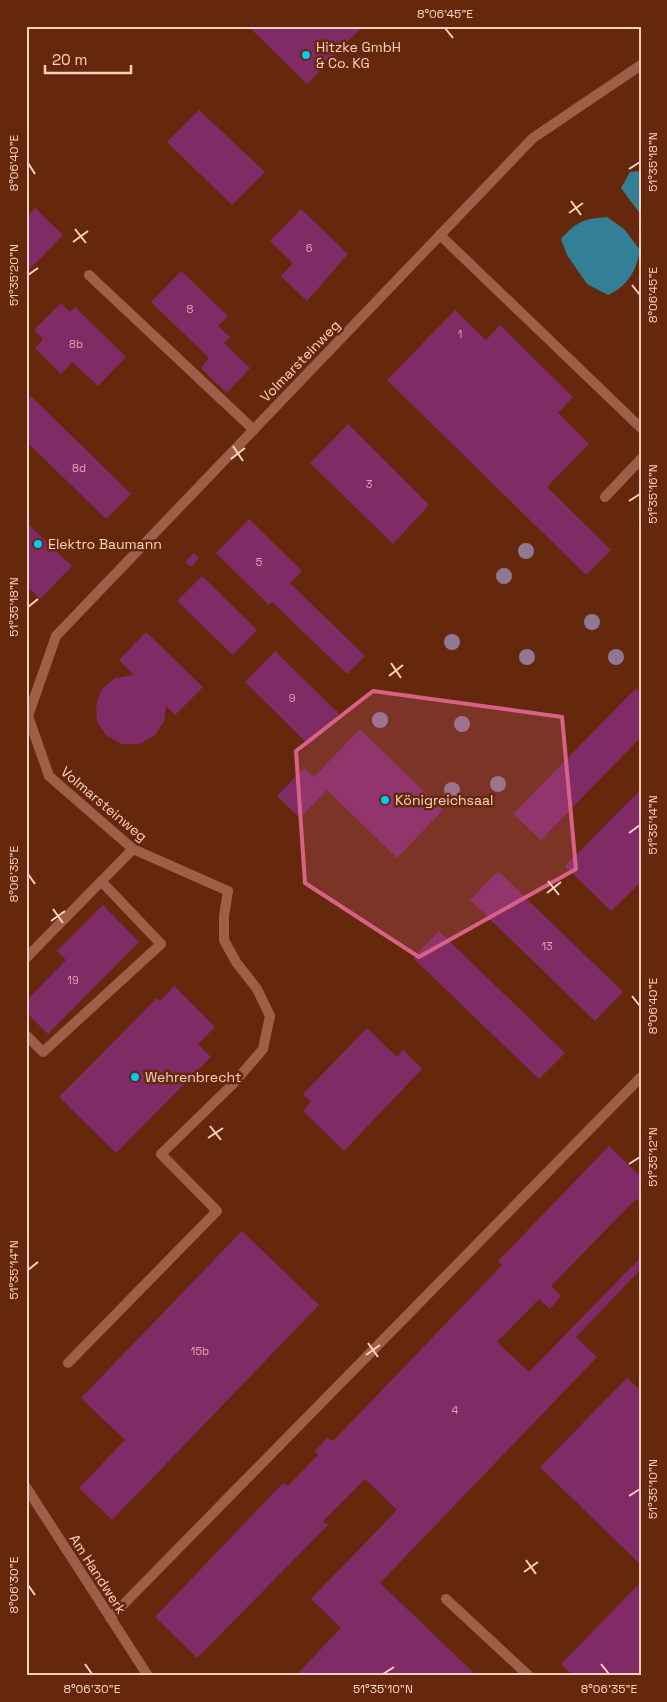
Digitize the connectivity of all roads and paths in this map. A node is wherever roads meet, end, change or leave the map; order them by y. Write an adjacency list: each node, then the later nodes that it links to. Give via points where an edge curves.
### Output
1 (641, 64): 2 (street, Volmarsteinweg, via 534,138)
2 (440, 235): 4 (street); 5 (street, Volmarsteinweg)
3 (89, 275): 5 (street)
4 (641, 428)
5 (254, 430): 8 (street, Volmarsteinweg, via 56,636)
6 (641, 459): 7 (street)
7 (605, 497)
8 (27, 716): 9 (street, Volmarsteinweg, via 49,776)
9 (133, 849): 10 (street); 14 (street, Volmarsteinweg, via 228,892 224,940 257,989 270,1016 263,1048 233,1084 161,1154 217,1211)
10 (101, 881): 11 (street); 12 (street, via 161,944 43,1052)
11 (26, 958)
12 (26, 1035)
13 (641, 1078): 17 (street)
14 (68, 1363)
15 (26, 1487): 17 (street, Am Handwerk)
16 (446, 1599): 19 (street)
17 (110, 1618): 18 (street, Am Handwerk)
18 (148, 1676)
19 (529, 1676)

